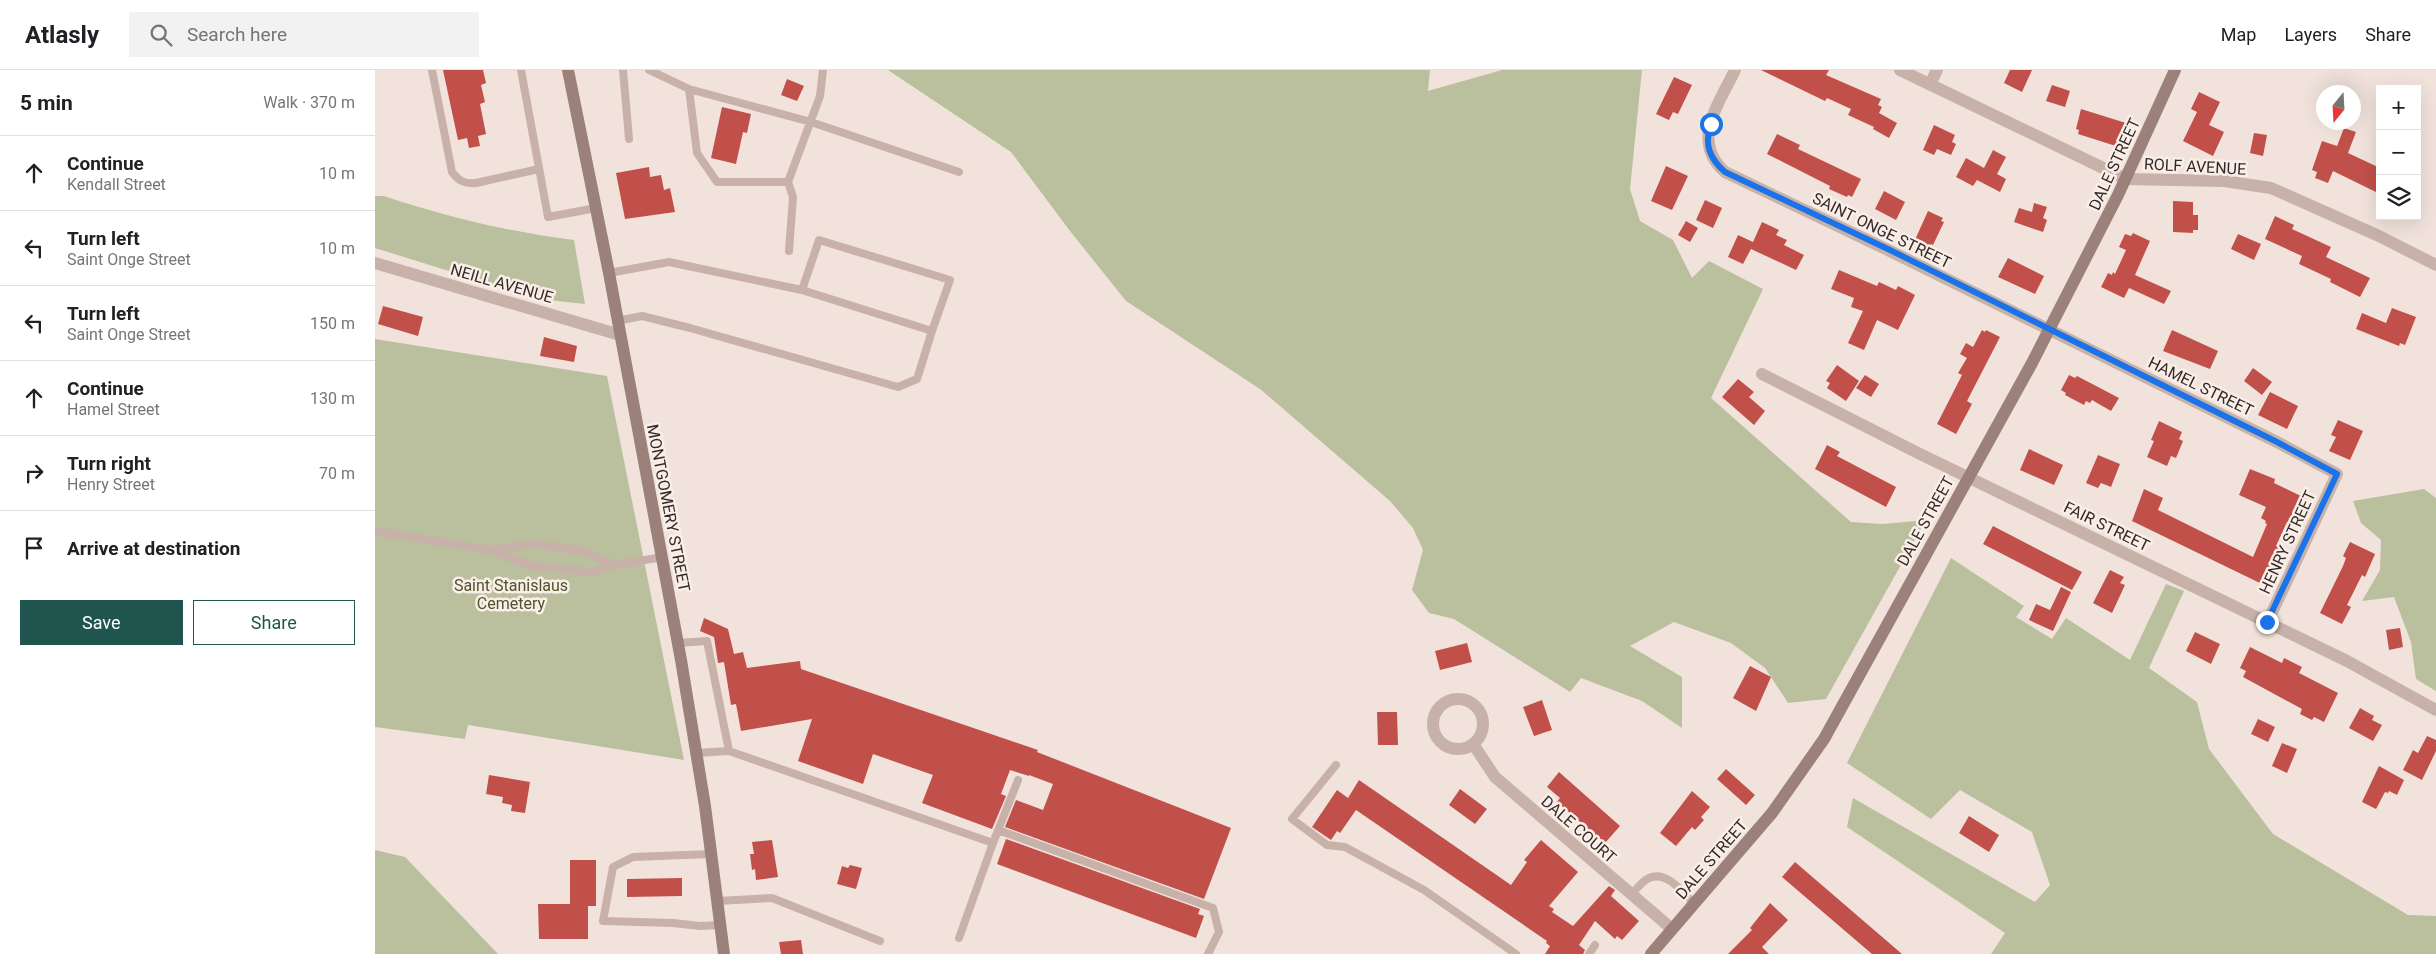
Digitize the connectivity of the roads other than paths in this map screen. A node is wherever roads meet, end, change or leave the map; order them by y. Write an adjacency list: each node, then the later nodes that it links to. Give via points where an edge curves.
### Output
1 (432, 70): 15 (lane, via 452,172 458,179 475,183)
2 (521, 70): 15 (lane)
3 (568, 70): 19 (street, MONTGOMERY STREET)
4 (623, 70): 14 (lane)
5 (649, 70): 12 (lane)
6 (823, 70): 13 (lane, via 820,96)
7 (1735, 70): 26 (street, SAINT ONGE STREET, via 1709,130 1707,143 1717,166 1743,182 1890,250)
8 (1900, 70): 11 (street, ROLF AVENUE)
9 (1937, 70): 11 (street)
10 (2175, 70): 17 (street, DALE STREET)
11 (1930, 84): 17 (street, ROLF AVENUE)
12 (689, 89): 13 (lane); 18 (lane, via 697,153 717,182)
13 (811, 122): 16 (lane); 18 (lane)
14 (629, 139)
15 (539, 169): 19 (lane, via 548,217)
16 (959, 172)
17 (2126, 179): 22 (street, ROLF AVENUE, via 2224,181 2271,188); 26 (street, DALE STREET)
18 (788, 182): 20 (lane, via 793,197)
19 (596, 208): 23 (street, MONTGOMERY STREET)
20 (789, 251)
21 (375, 263): 28 (street, NEILL AVENUE)
22 (2436, 264)
23 (609, 273): 24 (lane, via 669,262); 25 (street, MONTGOMERY STREET)
24 (802, 290): 27 (lane); 27 (lane, via 819,240 950,280)
25 (617, 321): 27 (lane, via 642,316 897,387 917,379); 28 (street, MONTGOMERY STREET)
26 (2049, 330): 30 (street, HAMEL STREET); 31 (street, DALE STREET)
27 (932, 331)
28 (620, 335): 34 (street, MONTGOMERY STREET)
29 (1762, 374): 31 (street, FAIR STREET)
30 (2337, 474): 36 (street, HENRY STREET)
31 (1968, 477): 36 (street, FAIR STREET); 49 (street, DALE STREET, via 1824,739 1772,813)
32 (375, 531): 33 (lane)
33 (490, 550): 35 (lane, via 537,544 583,551); 35 (lane, via 532,566 591,572)
34 (663, 557): 35 (lane); 37 (street, MONTGOMERY STREET)
35 (615, 565)
36 (2267, 622): 38 (street, FAIR STREET)
37 (678, 643): 40 (lane, via 707,641); 41 (street, MONTGOMERY STREET)
38 (2436, 710)
39 (1473, 744): 39 (street, via 1482,730 1483,719 1478,708 1463,699 1441,704 1433,718 1437,739 1451,748 1463,749); 47 (street, DALE COURT, via 1495,778)
40 (729, 751): 41 (lane); 45 (lane)
41 (697, 754): 46 (street, MONTGOMERY STREET)
42 (1336, 765): 57 (lane, via 1292,819 1327,845 1345,847 1424,890)
43 (1018, 780): 44 (lane)
44 (998, 830): 45 (lane); 56 (lane, via 1213,908 1219,932)
45 (993, 843): 52 (lane)
46 (711, 854): 48 (street, MONTGOMERY STREET); 50 (lane, via 633,857 613,867 603,921 700,926)
47 (1631, 895): 49 (lane, via 1649,878 1660,877 1672,882); 51 (street, DALE COURT)
48 (717, 901): 50 (street, MONTGOMERY STREET); 53 (lane, via 772,898)
49 (1695, 904): 51 (street, DALE STREET)
50 (720, 924): 55 (street, MONTGOMERY STREET)
51 (1672, 929): 59 (street, DALE STREET)
52 (959, 938)
53 (880, 941)
54 (1595, 945): 58 (lane)
55 (723, 954)
56 (1208, 954)
57 (1516, 954)
58 (1589, 954)
59 (1651, 954)

